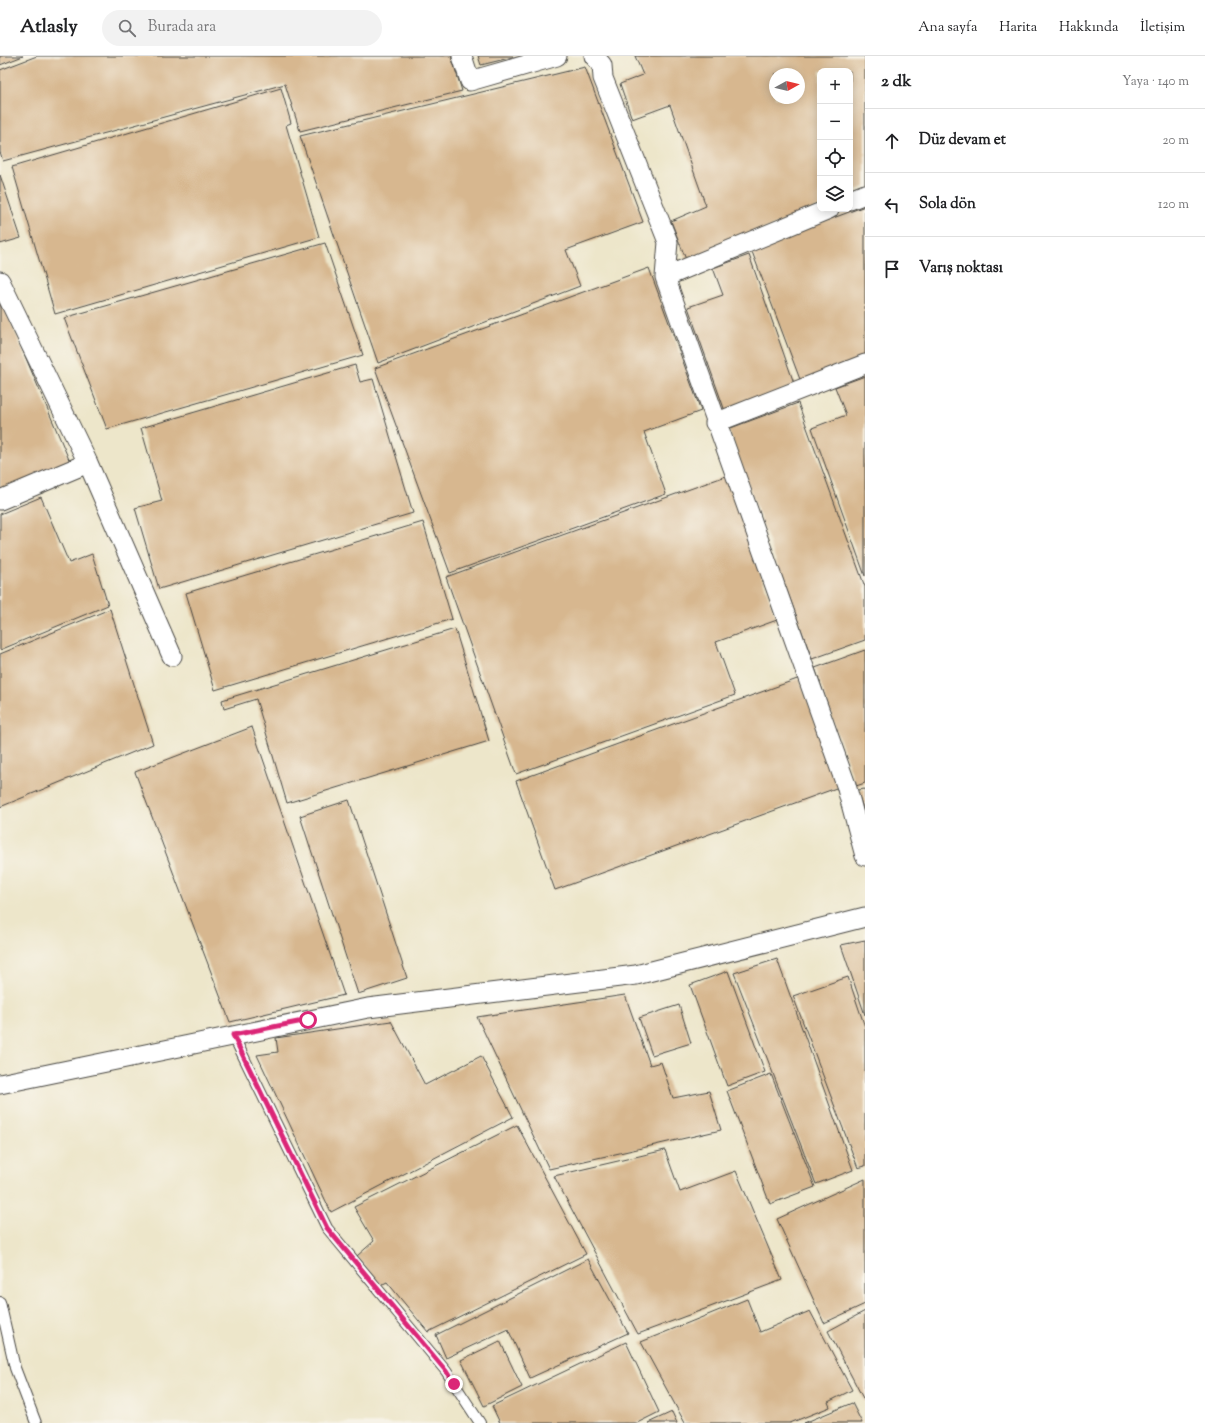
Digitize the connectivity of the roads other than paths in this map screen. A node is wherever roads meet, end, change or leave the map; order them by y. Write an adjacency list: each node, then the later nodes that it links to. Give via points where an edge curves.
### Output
1 (462, 56): 2 (street, via 470,81)
2 (558, 56)
3 (594, 56): 7 (street, via 602,66 603,78 668,242)
4 (865, 194): 5 (street)
5 (853, 199)
6 (822, 212): 7 (street)
7 (665, 277): 10 (street)
8 (0, 281): 11 (street)
9 (865, 364): 10 (street)
10 (716, 423): 14 (street, via 846,785)
11 (88, 463): 12 (street); 13 (street)
12 (0, 500)
13 (172, 656)
14 (865, 856)
15 (865, 917): 16 (street, via 636,975 368,1008)
16 (233, 1035): 17 (street); 20 (lane, via 327,1228 446,1371)
17 (0, 1084)
18 (0, 1302): 19 (lane, via 15,1368)
19 (36, 1423)
20 (480, 1423)

